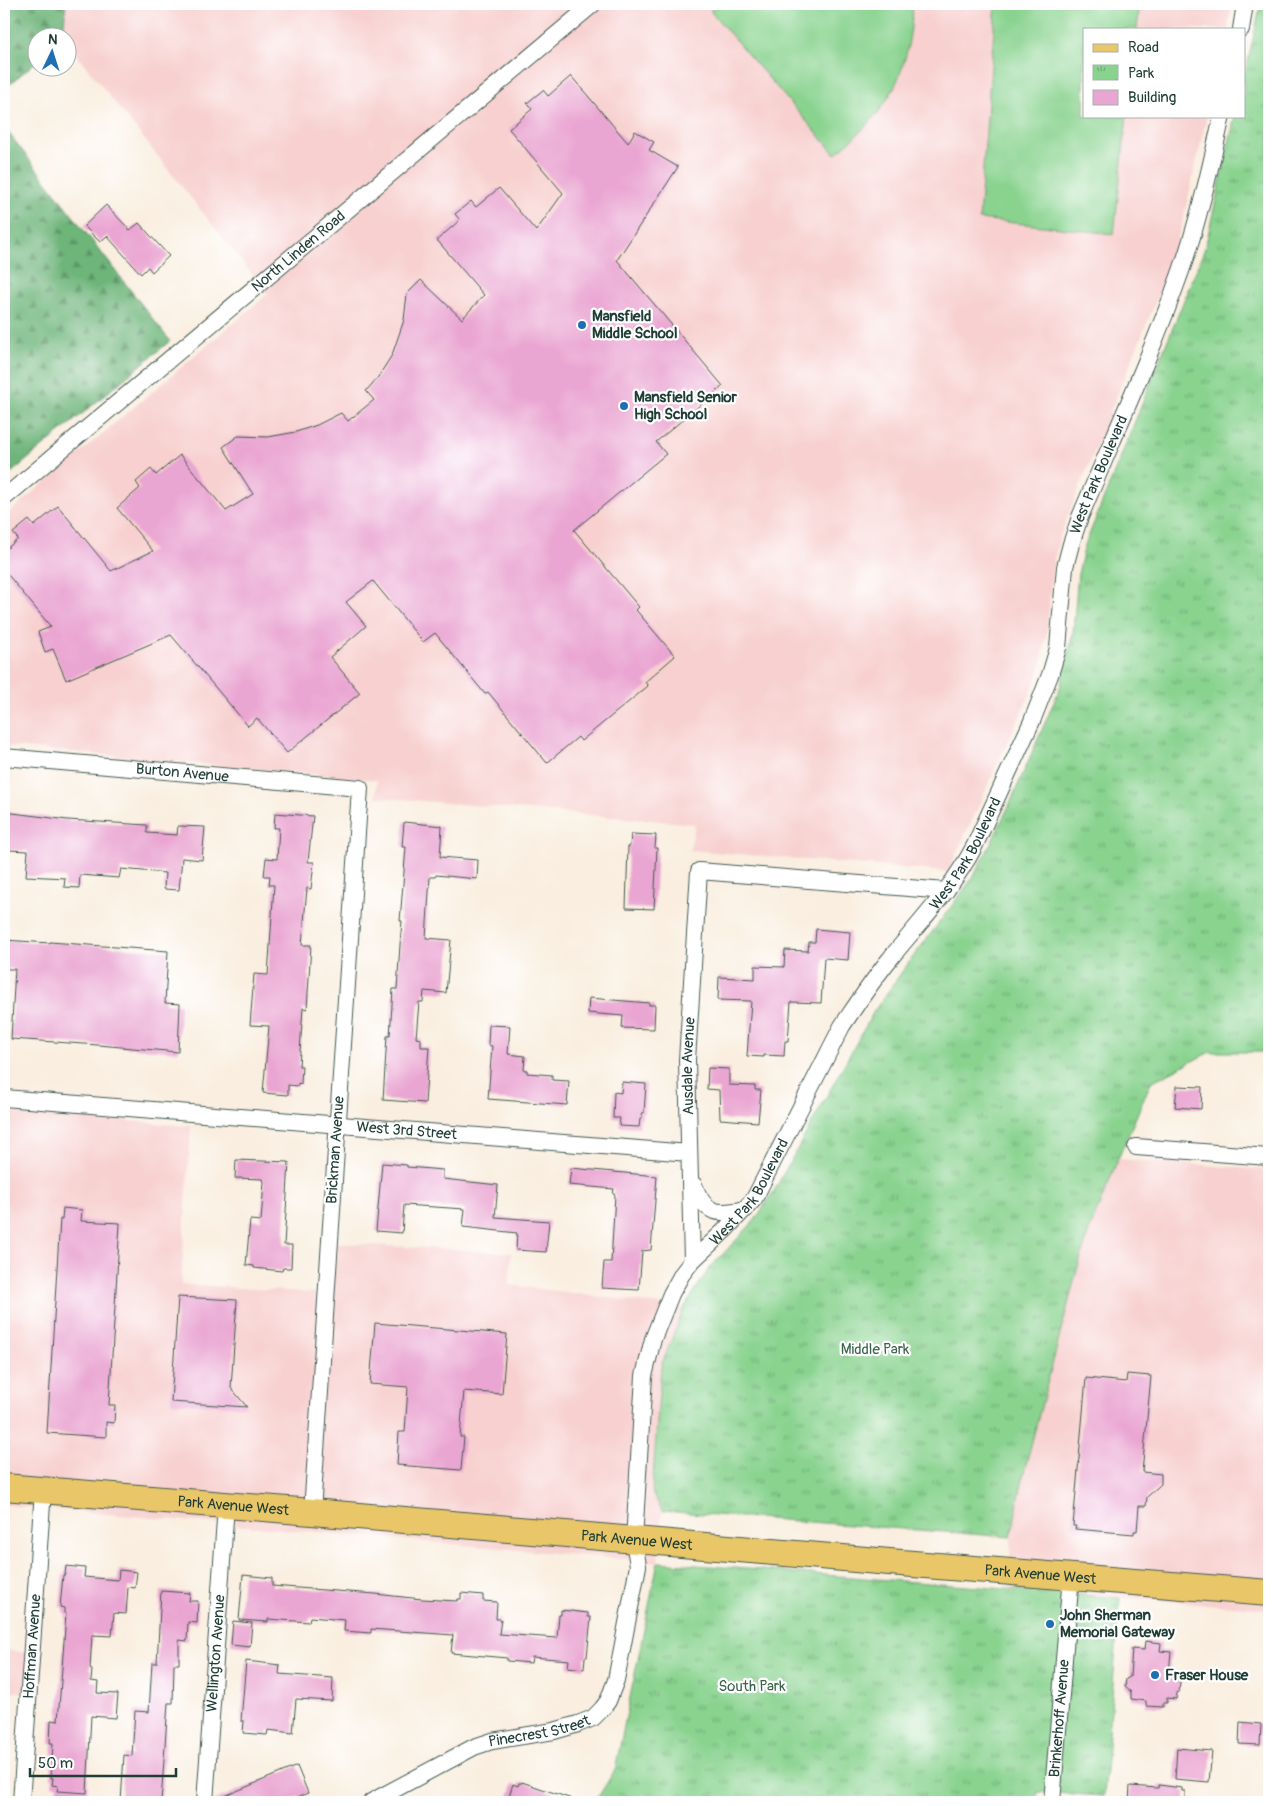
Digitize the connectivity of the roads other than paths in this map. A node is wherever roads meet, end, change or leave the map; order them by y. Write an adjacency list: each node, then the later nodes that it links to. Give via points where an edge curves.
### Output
1 (593, 4): 5 (street, North Linden Road)
2 (1245, 4): 3 (street)
3 (1242, 28)
4 (1222, 118): 8 (street, West Park Boulevard, via 1199,214 1181,272 1071,544 1065,567 1058,648 1050,675 974,847)
5 (4, 498)
6 (4, 757): 7 (street, Burton Avenue)
7 (360, 788): 10 (street, Brickman Avenue)
8 (946, 891): 12 (street, Ausdale Avenue, via 699,871 687,1060); 15 (street, West Park Boulevard, via 882,969 842,1026 760,1188)
9 (4, 1098): 10 (street, West 3rd Street)
10 (336, 1125): 12 (street, West 3rd Street); 20 (street, Brickman Avenue)
11 (1136, 1146): 13 (street)
12 (689, 1153): 14 (street, Ausdale Avenue)
13 (1269, 1157)
14 (690, 1174): 15 (street, via 704,1206 714,1212 725,1213); 16 (street, Ausdale Avenue)
15 (746, 1209): 16 (street, West Park Boulevard)
16 (692, 1261): 21 (street, West Park Boulevard, via 671,1294 653,1339 644,1376)
17 (4, 1487): 18 (main road, Park Avenue West)
18 (43, 1490): 19 (main road, Park Avenue West); 24 (street, Hoffman Avenue)
19 (226, 1505): 20 (main road, Park Avenue West); 25 (street, Wellington Avenue)
20 (312, 1512): 21 (main road, Park Avenue West)
21 (634, 1540): 22 (main road, Park Avenue West); 26 (street, Pinecrest Street, via 638,1566 616,1680 602,1710 593,1718 554,1731 474,1747)
22 (1070, 1576): 23 (main road, Park Avenue West); 27 (street, Brinkerhoff Avenue)
23 (1269, 1593)
24 (21, 1802)
25 (205, 1802)
26 (371, 1802)
27 (1052, 1802)

